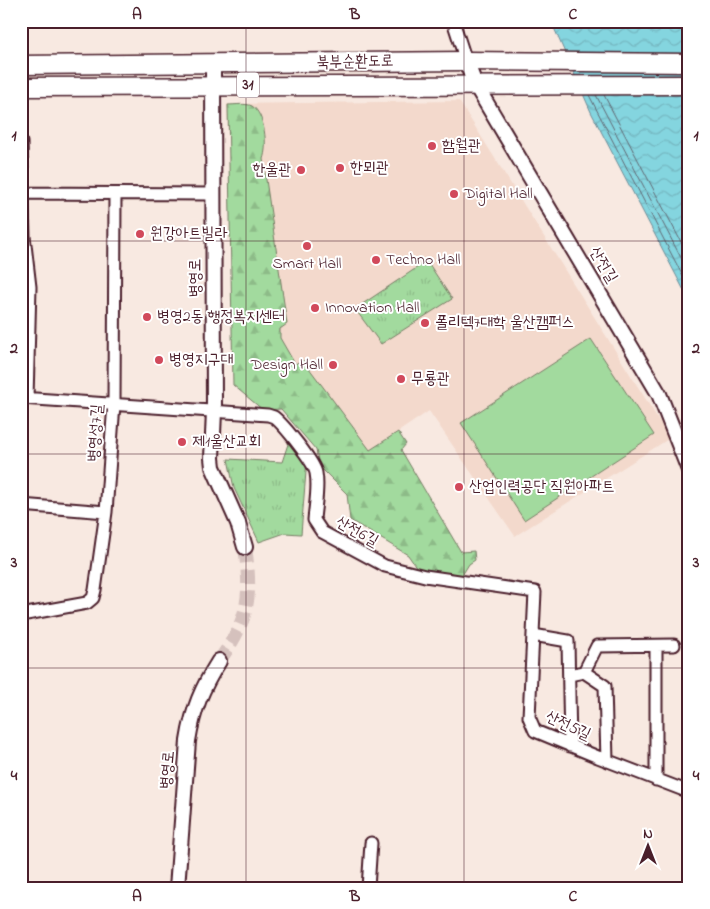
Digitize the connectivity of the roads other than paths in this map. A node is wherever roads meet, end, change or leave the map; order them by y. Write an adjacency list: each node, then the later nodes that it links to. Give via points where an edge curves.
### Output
1 (453, 21): 2 (street)
2 (466, 61): 3 (main road, 북부순환도로 / 31); 4 (main road, 북부순환도로 / 31); 6 (street, 산전길)
3 (689, 63)
4 (213, 64): 5 (main road, 북부순환도로 / 31); 8 (street, 병영로)
5 (21, 65)
6 (475, 84): 7 (main road, 북부순환도로 / 31); 8 (main road, 북부순환도로 / 31); 17 (street, 산전길, via 659,394)
7 (689, 85)
8 (213, 86): 9 (main road, 북부순환도로 / 31); 13 (street, 병영로)
9 (21, 87)
10 (21, 142): 11 (street)
11 (21, 193): 12 (street); 14 (street, via 30,288)
12 (115, 194): 13 (street); 15 (street, 병영성7길)
13 (214, 194): 16 (street, 병영로)
14 (24, 398): 15 (street, 산전6길)
15 (114, 404): 16 (street, 산전6길); 19 (street, 병영성7길)
16 (214, 411): 20 (street, 병영로, via 213,467); 21 (street, 산전6길, via 268,415 278,421 316,472 314,520 322,532 385,566 426,576)
17 (689, 470)
18 (21, 505): 19 (street)
19 (106, 512): 22 (street, 병영성7길, via 93,598 80,605)
20 (245, 547)
21 (535, 592): 23 (street, 산전5길)
22 (21, 614)
23 (533, 635): 28 (street, via 568,641); 29 (street, 산전5길, via 529,717 535,731)
24 (674, 645): 25 (street)
25 (656, 646): 27 (street, via 597,646); 31 (street)
26 (219, 661): 34 (street, 병영로, via 207,680 192,718)
27 (584, 672): 28 (street); 30 (street, via 605,686)
28 (568, 675): 29 (street)
29 (570, 746): 30 (street, 산전5길)
30 (607, 761): 31 (street, 산전5길)
31 (656, 780): 32 (street, 산전5길)
32 (689, 792)
33 (371, 843): 35 (street)
34 (177, 888)
35 (368, 888)

